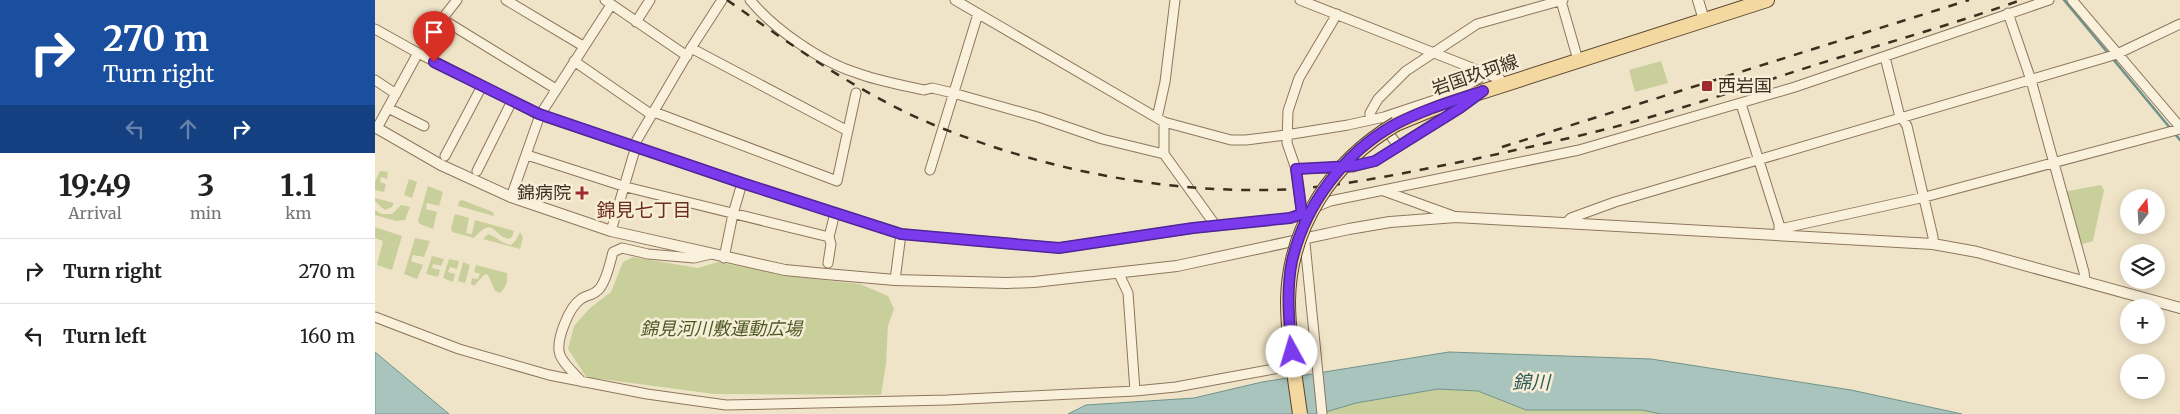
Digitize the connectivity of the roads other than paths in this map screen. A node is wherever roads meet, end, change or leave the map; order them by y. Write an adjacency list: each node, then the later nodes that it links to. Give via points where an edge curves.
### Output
1 (457, 0): 35 (street, via 442,19)
2 (506, 0): 22 (street)
3 (650, 0): 19 (street)
4 (722, 0): 23 (street)
5 (750, 0): 38 (street, via 774,24 807,48 855,73 924,90 932,88)
6 (955, 0): 16 (street)
7 (1175, 0): 46 (street)
8 (1300, 0): 17 (street)
9 (1767, 0): 18 (main road, 岩国玖珂線)
10 (2049, 0): 15 (street)
11 (2072, 0): 26 (street)
12 (1562, 1): 24 (street, via 1477,24); 28 (street)
13 (1700, 1): 18 (street)
14 (608, 3): 19 (street); 22 (street)
15 (2008, 13): 27 (street); 32 (street)
16 (978, 14): 38 (street); 46 (street)
17 (1337, 14): 24 (street); 53 (street, via 1308,60 1291,96)
18 (1704, 20): 28 (main road, 岩国玖珂線)
19 (636, 22): 23 (street)
20 (2180, 24): 26 (street)
21 (375, 29): 25 (street)
22 (583, 46): 29 (street)
23 (689, 52): 43 (street); 51 (street)
24 (1435, 52): 30 (street); 47 (street, via 1406,70 1378,99)
25 (417, 53): 34 (street); 39 (street)
26 (2115, 55): 32 (street); 52 (street)
27 (1885, 56): 41 (street); 45 (street)
28 (1578, 60): 33 (main road, 岩国玖珂線)
29 (574, 61): 35 (street); 43 (street)
30 (1486, 74): 33 (street); 48 (street, via 1467,86)
31 (375, 80): 39 (street)
32 (2031, 80): 45 (street); 60 (street)
33 (1504, 84): 36 (main road, 岩国玖珂線)
34 (482, 86): 40 (street); 58 (street)
35 (556, 89): 44 (street)
36 (1483, 91): 48 (main road, 岩国玖珂線); 55 (street)
37 (856, 93): 51 (street)
38 (953, 93): 57 (street, via 1102,139); 62 (street)
39 (396, 94): 42 (street)
40 (512, 101): 44 (street); 63 (street)
41 (1741, 104): 59 (street); 66 (street, via 1562,154)
42 (388, 108): 49 (street); 50 (street)
43 (653, 113): 51 (street, via 837,181); 54 (street)
44 (539, 114): 54 (street); 56 (street)
45 (1903, 118): 59 (street); 68 (street)
46 (1161, 120): 53 (street, via 1231,140); 57 (street)
47 (1370, 120): 48 (street); 53 (street)
48 (1390, 120): 55 (street, via 1388,132); 92 (main road, 岩国玖珂線, bridge, via 1327,185 1301,234 1292,262 1288,300)
49 (424, 126)
50 (376, 127): 67 (street, via 441,165)
51 (846, 130)
52 (2177, 130): 60 (street)
53 (1286, 135): 61 (street)
54 (635, 146): 64 (street); 65 (street)
55 (1398, 146): 61 (street, via 1375,161 1361,165)
56 (527, 154): 65 (street); 67 (street)
57 (1164, 154): 74 (street)
58 (445, 156)
59 (1759, 160): 73 (street, via 1590,210); 76 (street)
60 (2053, 162): 68 (street); 86 (street)
61 (1296, 169): 71 (street)
62 (930, 170)
63 (477, 171)
64 (742, 183): 69 (street); 70 (street)
65 (625, 186): 70 (street); 75 (street)
66 (1384, 191): 71 (street, via 1330,201); 72 (street)
67 (511, 197): 75 (street)
68 (1925, 197): 76 (street); 80 (street)
69 (835, 213): 77 (street); 78 (street)
70 (733, 214): 78 (street); 82 (street)
71 (1302, 214): 74 (street); 79 (street)
72 (1456, 217): 73 (street); 79 (street, via 1390,222)
73 (1567, 222): 76 (street)
74 (1216, 226): 77 (street, via 1059,248)
75 (611, 231): 81 (street)
76 (1780, 232): 80 (street)
77 (901, 234): 85 (street)
78 (829, 237): 83 (street, via 831,244)
79 (1304, 238): 84 (street, via 1177,266); 93 (street)
80 (1933, 244): 86 (street, via 1977,252)
81 (711, 254): 82 (street); 90 (street, via 694,258 622,248 613,252 602,286 594,295 581,298 569,312 559,343 560,354)
82 (724, 258): 85 (street, via 785,270)
83 (827, 263)
84 (1119, 274): 85 (street, via 1007,283); 91 (street, via 1127,293)
85 (895, 280)
86 (2085, 281): 87 (street)
87 (2180, 308)
88 (375, 317): 90 (street, via 459,349)
89 (1285, 367): 91 (street, via 1176,387)
90 (582, 382): 91 (street, via 726,405 947,400)
91 (1135, 391)
92 (1300, 414)
93 (1322, 414)

